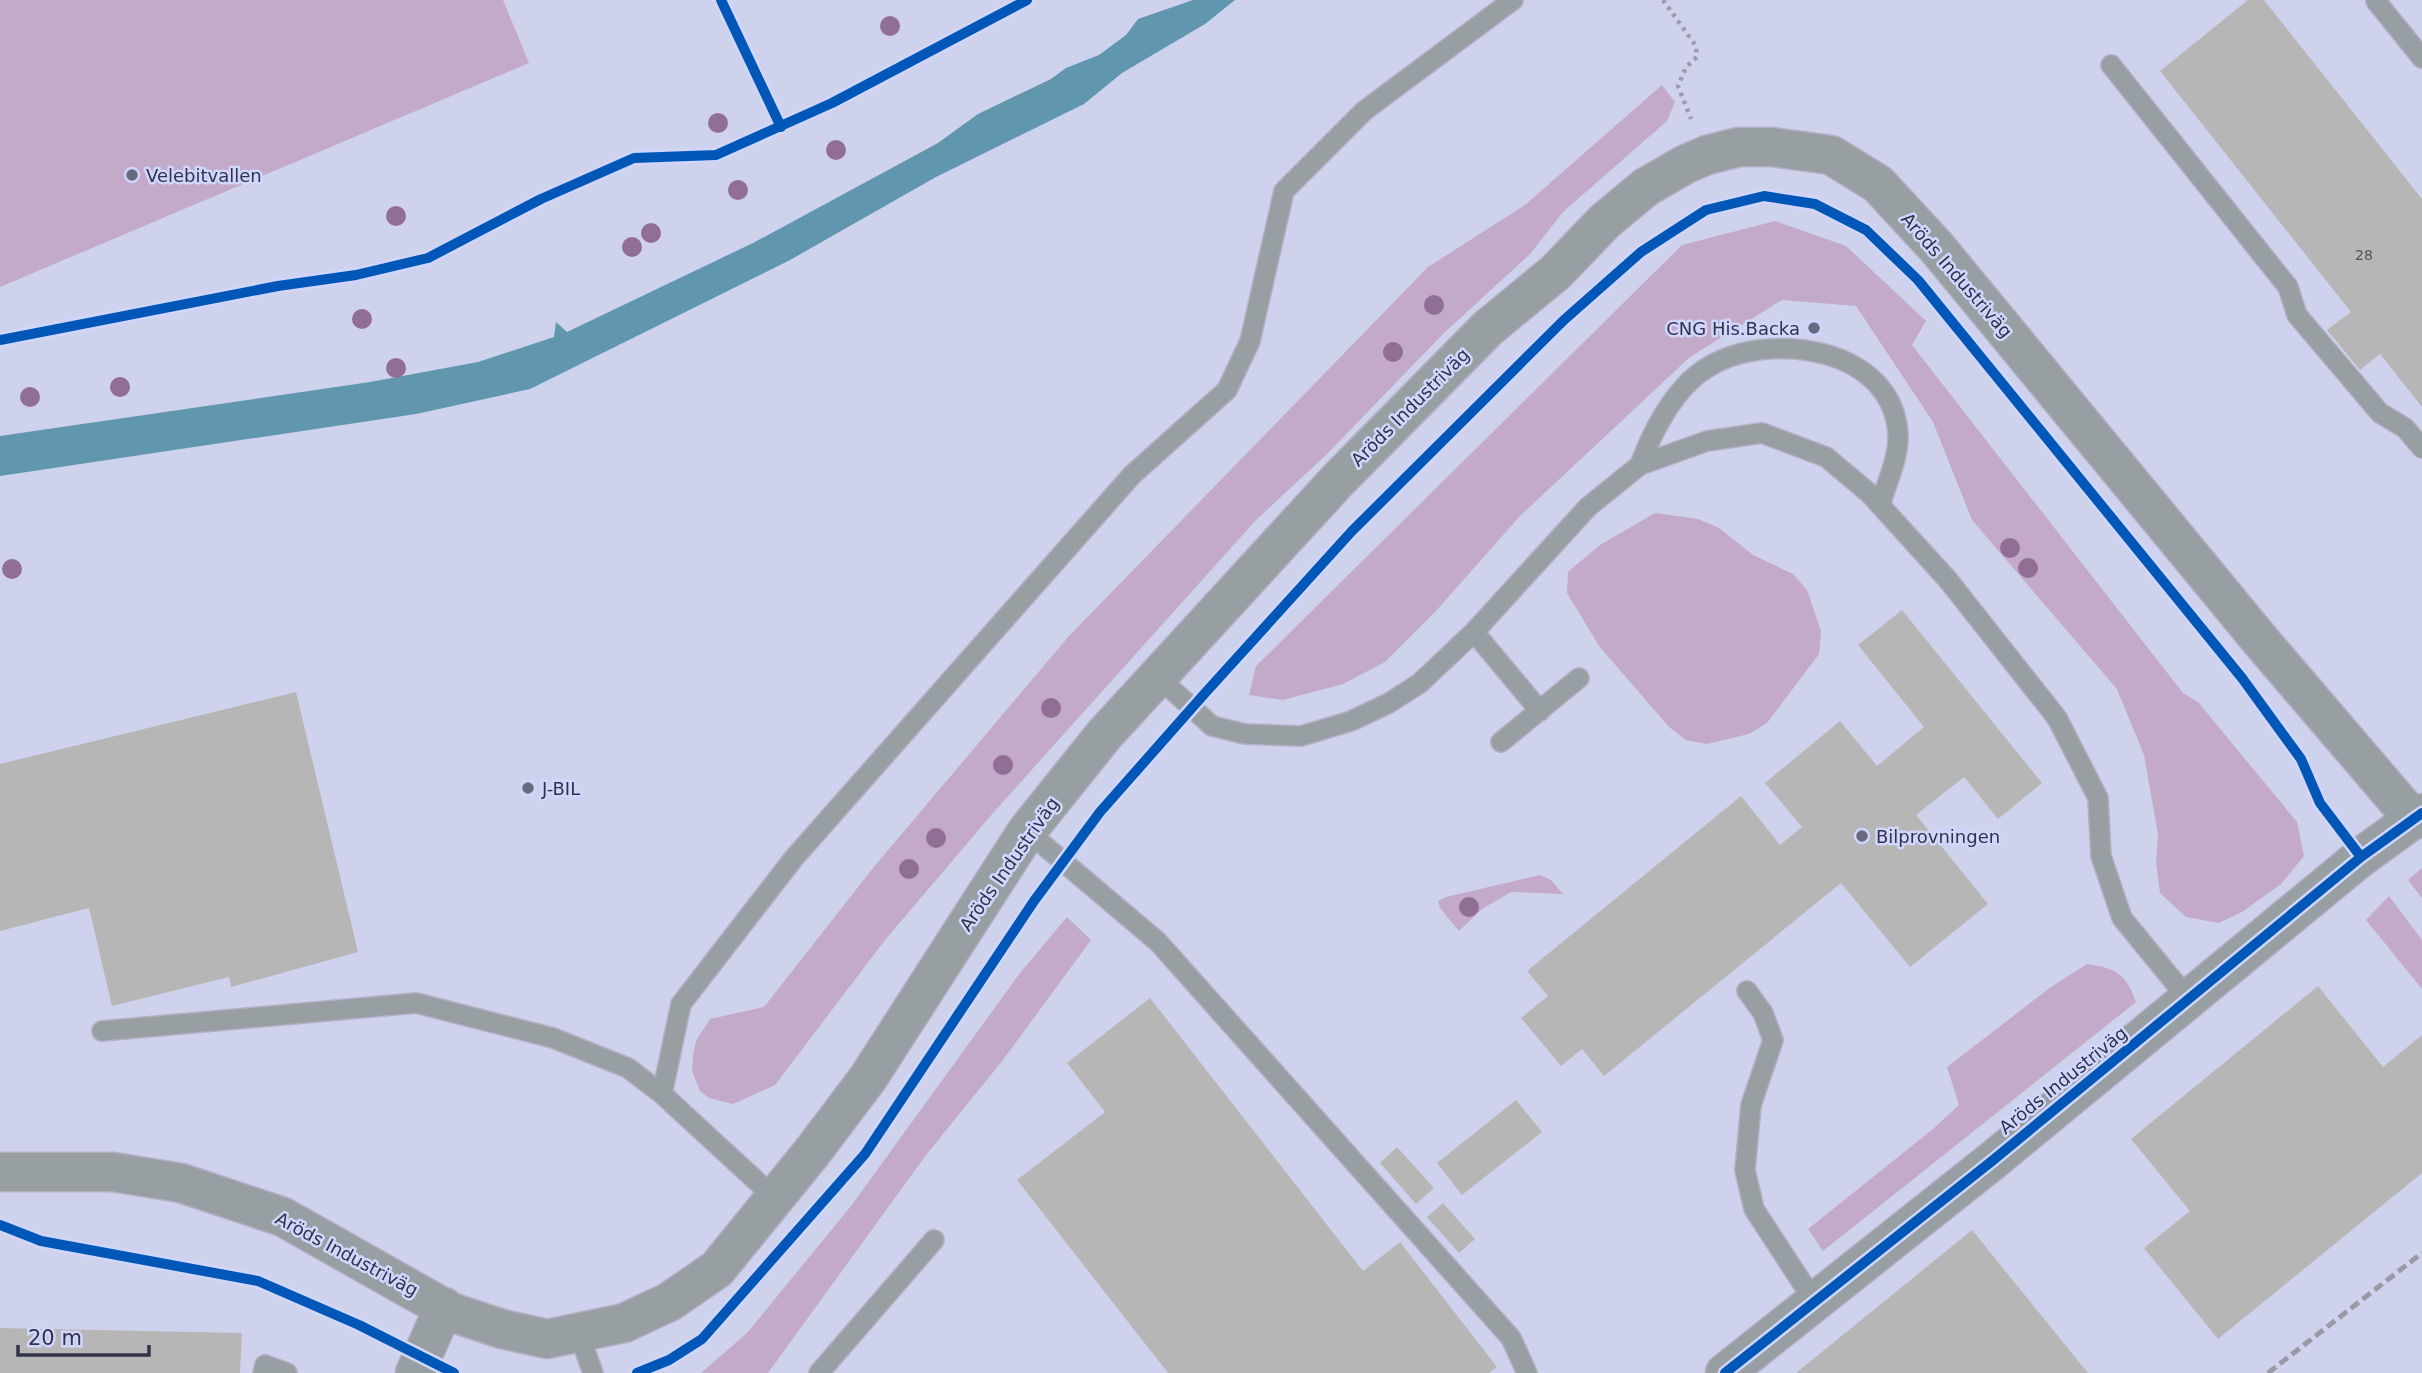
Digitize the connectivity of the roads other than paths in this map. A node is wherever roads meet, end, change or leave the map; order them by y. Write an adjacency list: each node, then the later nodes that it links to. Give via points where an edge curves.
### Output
1 (1513, 0): 18 (lane, via 1364,111 1284,191 1250,341 1227,390 1132,475 794,858 681,1004)
2 (2376, 1): 3 (lane)
3 (2422, 58)
4 (2111, 65): 5 (lane, via 2288,287 2297,315 2380,413 2405,428)
5 (2422, 448)
6 (1640, 464): 7 (lane, via 1707,441 1762,433 1826,457); 7 (lane, via 1655,426 1703,370 1729,356 1799,348 1853,363 1881,387 1895,416 1898,441); 8 (lane, via 1588,507)
7 (1880, 505): 16 (lane, via 1948,580 2057,718 2098,798 2101,856 2122,918)
8 (1474, 632): 9 (lane, via 1420,683 1389,703 1351,721 1301,736 1245,734 1212,726); 11 (lane)
9 (1158, 677): 13 (street, Aröds Industriväg, via 1337,481 1488,328 1556,272 1605,221 1646,187 1707,155 1739,147 1772,147 1831,155 1878,184 1938,248 2260,640); 14 (street, Aröds Industriväg, via 1104,735)
10 (1579, 678): 11 (lane)
11 (1539, 711): 12 (lane)
12 (1501, 742)
13 (2418, 817): 16 (street, Aröds Industriväg, via 2361,857)
14 (1027, 831): 20 (street, Aröds Industriväg, via 869,1078); 30 (lane, via 1158,942 1511,1338)
15 (1747, 991): 22 (lane, via 1763,1013 1773,1040 1751,1105 1745,1170 1754,1209)
16 (2189, 1000): 22 (street, Aröds Industriväg)
17 (102, 1031): 18 (lane, via 416,1003 591,1052 628,1068)
18 (662, 1094): 20 (lane)
19 (0, 1172): 23 (street, Aröds Industriväg, via 113,1172 181,1183 283,1217)
20 (776, 1199): 24 (street, Aröds Industriväg, via 717,1269 669,1302 624,1323)
21 (933, 1240): 29 (lane)
22 (1814, 1301): 31 (street, Aröds Industriväg)
23 (444, 1307): 24 (street, Aröds Industriväg, via 502,1329 547,1339); 27 (street)
24 (579, 1334): 28 (lane)
25 (263, 1373): 26 (lane, via 265,1365)
26 (287, 1373)
27 (415, 1373)
28 (593, 1373)
29 (819, 1373)
30 (1527, 1373)
31 (1725, 1373)

